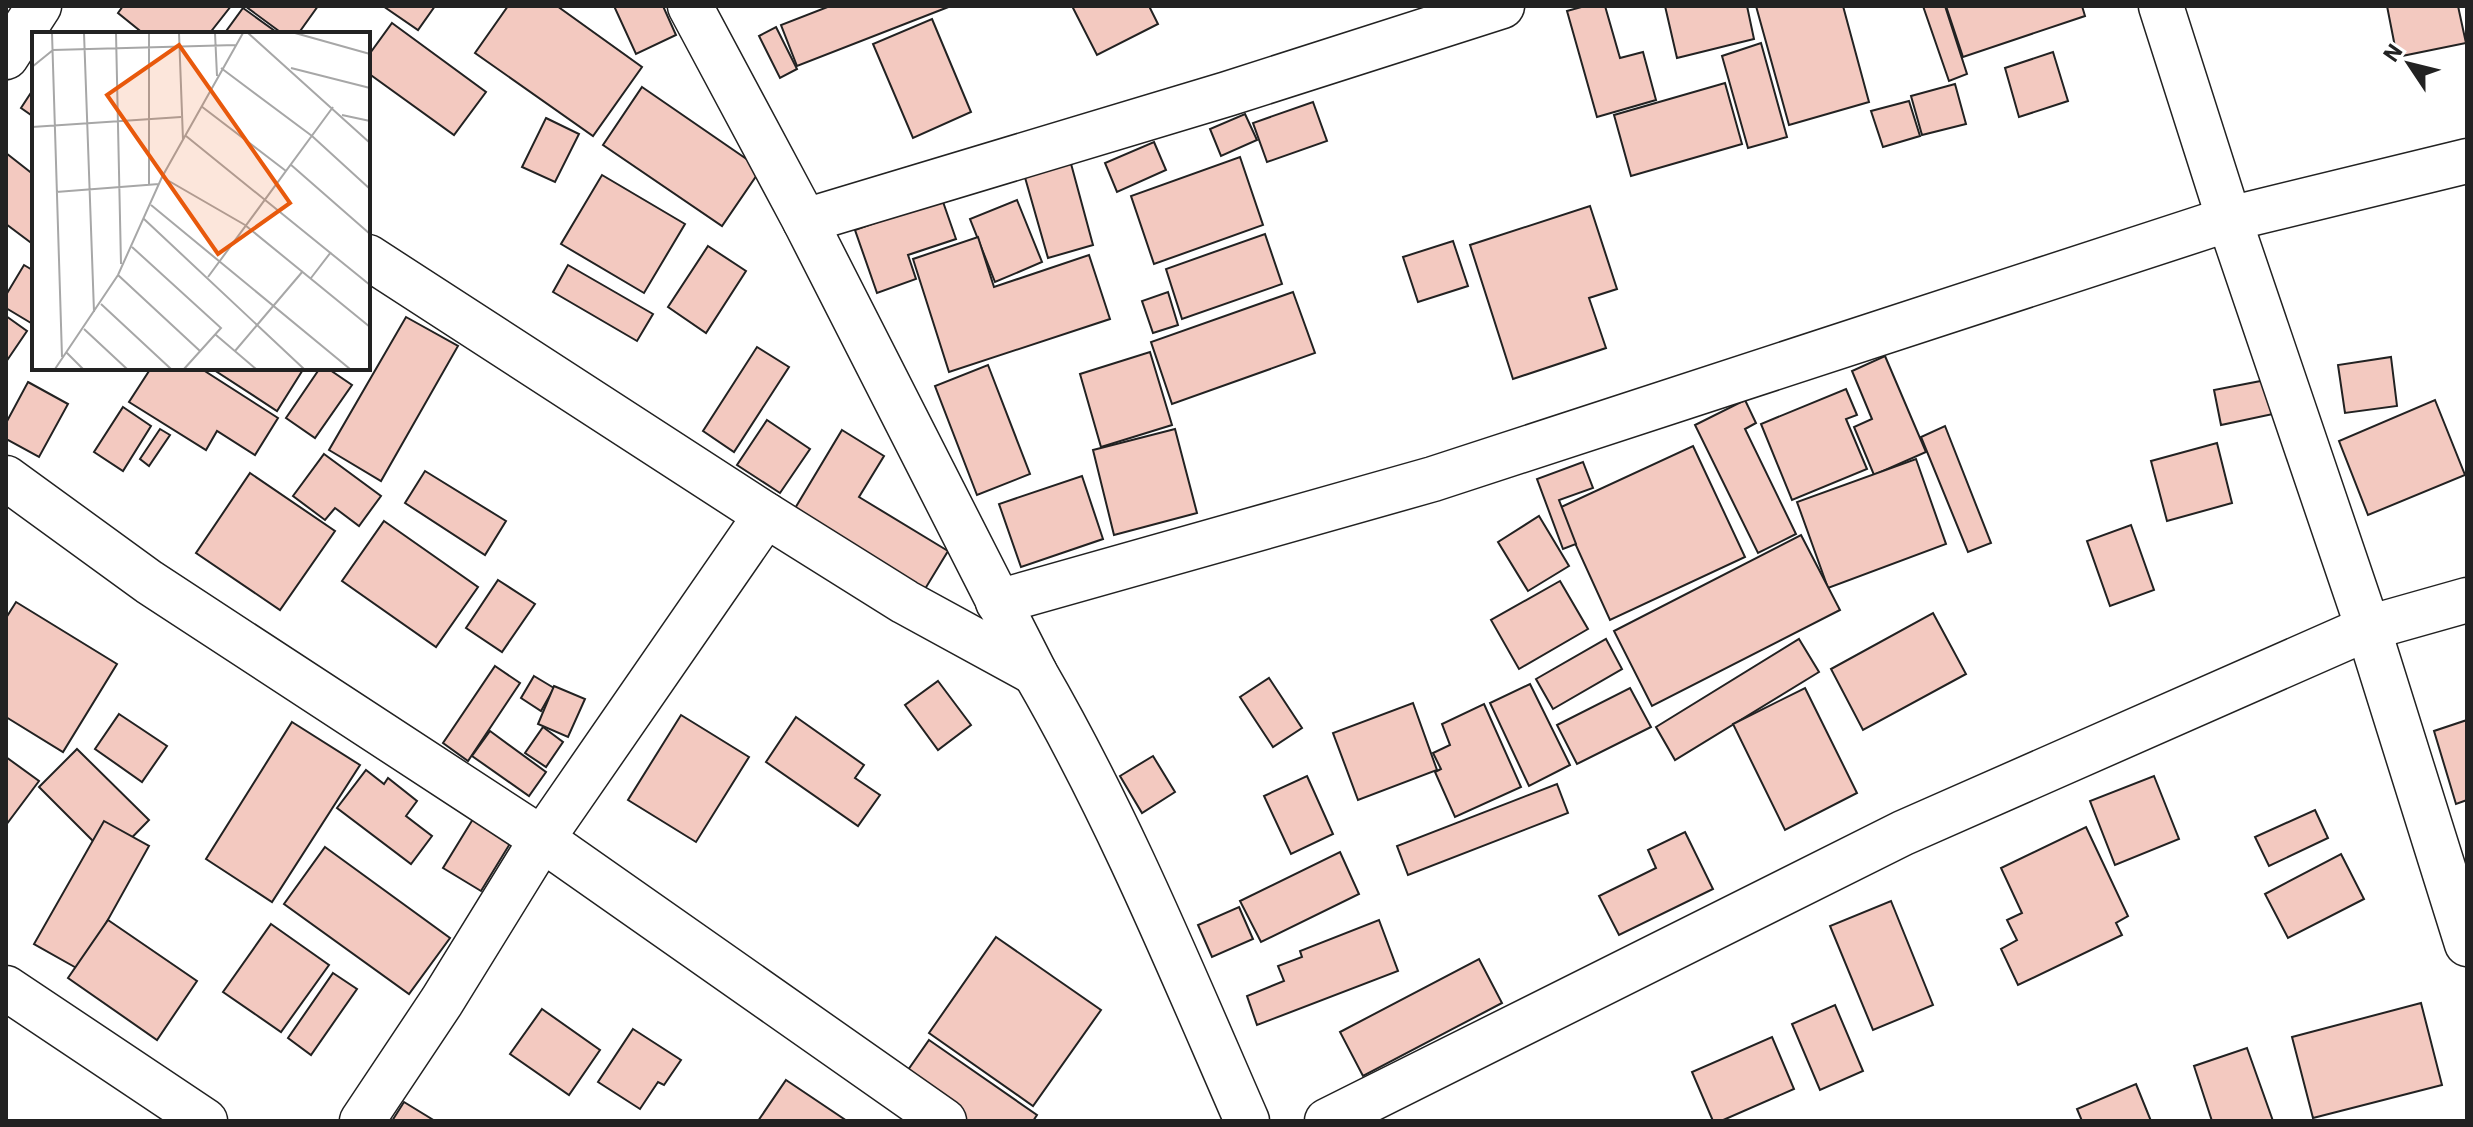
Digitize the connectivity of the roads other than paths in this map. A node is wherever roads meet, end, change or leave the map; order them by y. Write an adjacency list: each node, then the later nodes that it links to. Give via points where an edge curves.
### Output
1 (690, 6): 6 (street)
2 (1502, 6): 6 (street)
3 (2161, 6): 5 (street)
4 (2467, 161): 5 (street)
5 (2229, 219): 11 (street, via 1433,479); 12 (street)
6 (805, 221): 11 (street)
7 (370, 258): 9 (street)
8 (6, 478): 14 (street, via 149,582)
9 (766, 515): 13 (street, via 905,602); 14 (street)
10 (2467, 600): 12 (street)
11 (998, 602): 13 (street)
12 (2368, 628): 15 (street); 21 (street, via 1903,833)
13 (1035, 673): 20 (street, via 1155,913)
14 (542, 839): 18 (street); 19 (street)
15 (2467, 944)
16 (6, 988): 17 (street)
17 (205, 1121)
18 (362, 1121)
19 (944, 1121)
20 (1247, 1121)
21 (1327, 1121)

